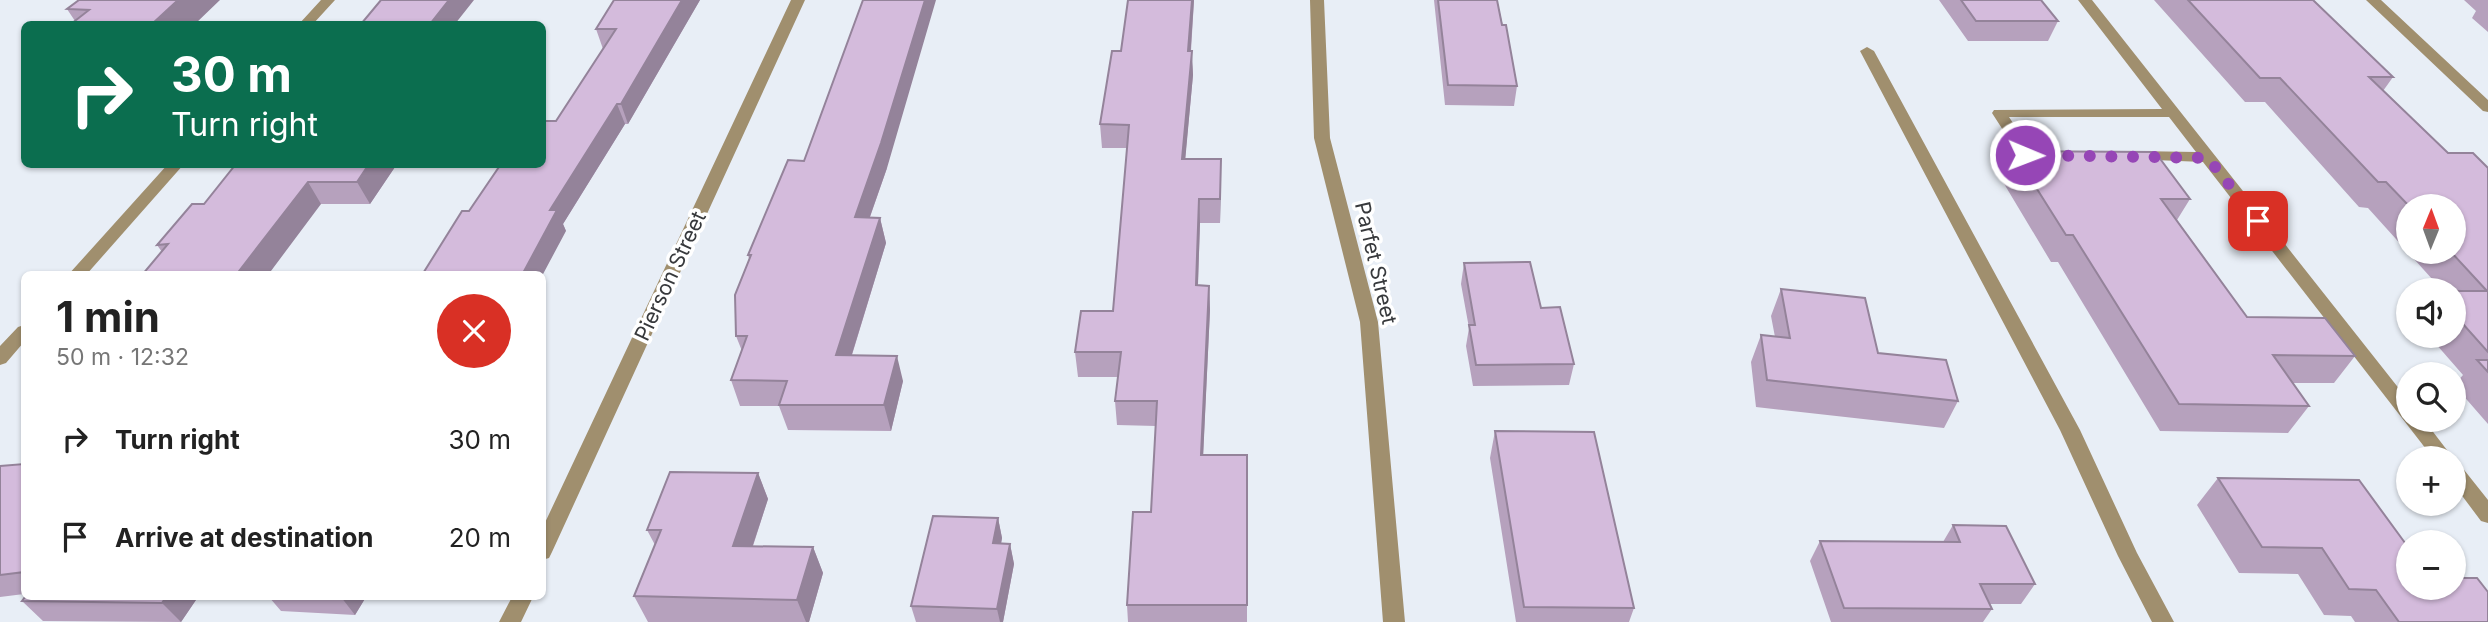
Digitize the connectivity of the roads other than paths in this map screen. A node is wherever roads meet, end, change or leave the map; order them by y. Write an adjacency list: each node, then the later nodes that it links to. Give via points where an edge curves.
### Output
1 (328, 0): 6 (street)
2 (798, 0): 22 (street, Pierson Street)
3 (1317, 0): 25 (street, Parfet Street, via 1322,138 1368,321)
4 (2085, 0): 9 (street)
5 (2373, 0): 8 (street)
6 (309, 21)
7 (1867, 51): 26 (street, via 2070,430)
8 (2488, 108)
9 (2174, 113): 10 (street, via 1999,113 2025,155); 12 (street)
10 (2065, 155)
11 (2117, 156): 12 (street)
12 (2208, 158): 17 (street)
13 (173, 168): 14 (street)
14 (80, 271)
15 (21, 334): 16 (street)
16 (0, 358)
17 (2396, 398)
18 (2423, 432): 19 (street)
19 (2434, 446)
20 (2466, 487): 21 (street)
21 (2488, 515)
22 (546, 543)
23 (521, 600): 24 (street)
24 (510, 622)
25 (1394, 622)
26 (2163, 622)

